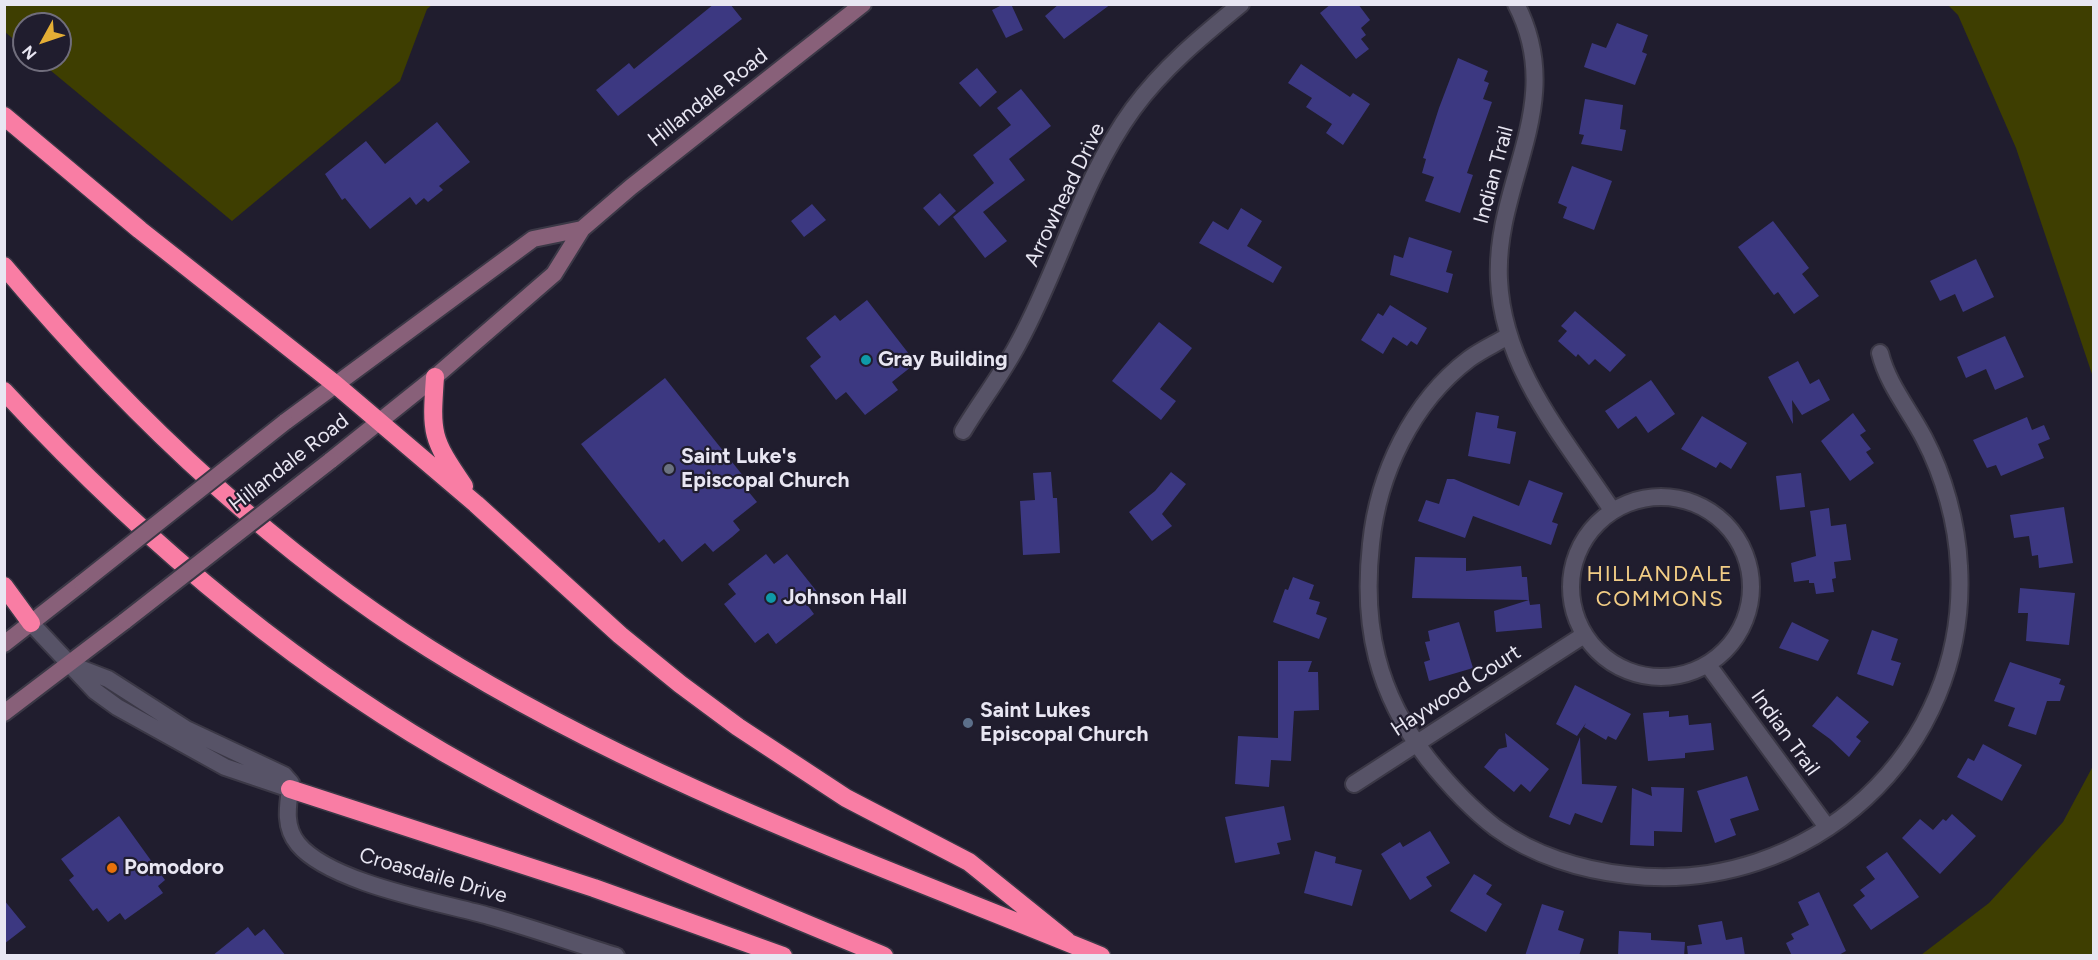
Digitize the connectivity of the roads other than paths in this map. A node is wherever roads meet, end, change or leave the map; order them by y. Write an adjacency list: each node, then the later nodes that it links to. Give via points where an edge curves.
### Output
1 (863, 4): 5 (main road, Hillandale Road)
2 (1241, 4): 13 (street, Arrowhead Drive, via 1163,72 1133,110 1076,215 1018,344)
3 (1516, 4): 7 (street, Indian Trail, via 1528,40 1535,81 1531,125 1504,217 1500,247 1499,281)
4 (4, 116): 10 (highway, via 140,230)
5 (582, 229): 9 (main road, Hillandale Road, via 554,274); 10 (main road, Hillandale Road, via 533,239)
6 (4, 266): 27 (highway, via 180,455 282,543 430,649 611,749 712,797)
7 (1508, 336): 15 (street, Indian Trail, via 1545,411); 23 (street, via 1471,357 1451,374 1416,416 1389,468 1373,527 1368,616 1376,656 1395,708)
8 (1880, 353): 26 (street, via 1884,370 1925,440 1942,484 1954,525 1959,615 1951,661 1921,732 1900,763 1865,799)
9 (435, 377): 12 (main road, Hillandale Road); 14 (highway, via 435,439)
10 (335, 384): 12 (highway); 17 (main road, Hillandale Road, bridge)
11 (4, 391): 30 (highway, via 103,493 165,550 316,671 395,723 481,773 617,842)
12 (377, 422): 14 (highway); 20 (main road, Hillandale Road, bridge)
13 (963, 431)
14 (476, 504): 27 (highway, via 620,635 738,727 846,798 969,862)
15 (1612, 510): 18 (street, via 1592,528 1575,556 1570,576 1570,597); 21 (street, via 1651,497 1691,501 1725,524 1738,540 1751,578 1746,619 1737,637)
16 (4, 586): 17 (highway)
17 (31, 623): 19 (main road, Hillandale Road); 20 (street)
18 (1584, 635): 21 (street, via 1596,651 1630,673 1670,678); 23 (street, Haywood Court)
19 (4, 644)
20 (69, 664): 22 (main road, Hillandale Road); 25 (street, via 117,707 178,743 225,767)
21 (1708, 665): 26 (street, Indian Trail)
22 (4, 713)
23 (1416, 744): 24 (street, Haywood Court); 26 (street, via 1443,778 1498,829 1569,864 1601,873 1689,878 1735,869 1782,854)
24 (1354, 784)
25 (290, 789): 28 (street, Croasdaile Drive, via 288,818 296,841 309,855 332,869); 29 (highway, via 594,888)
26 (1827, 827)
27 (1067, 942): 31 (highway)
28 (616, 956)
29 (783, 956)
30 (884, 956)
31 (1101, 956)

